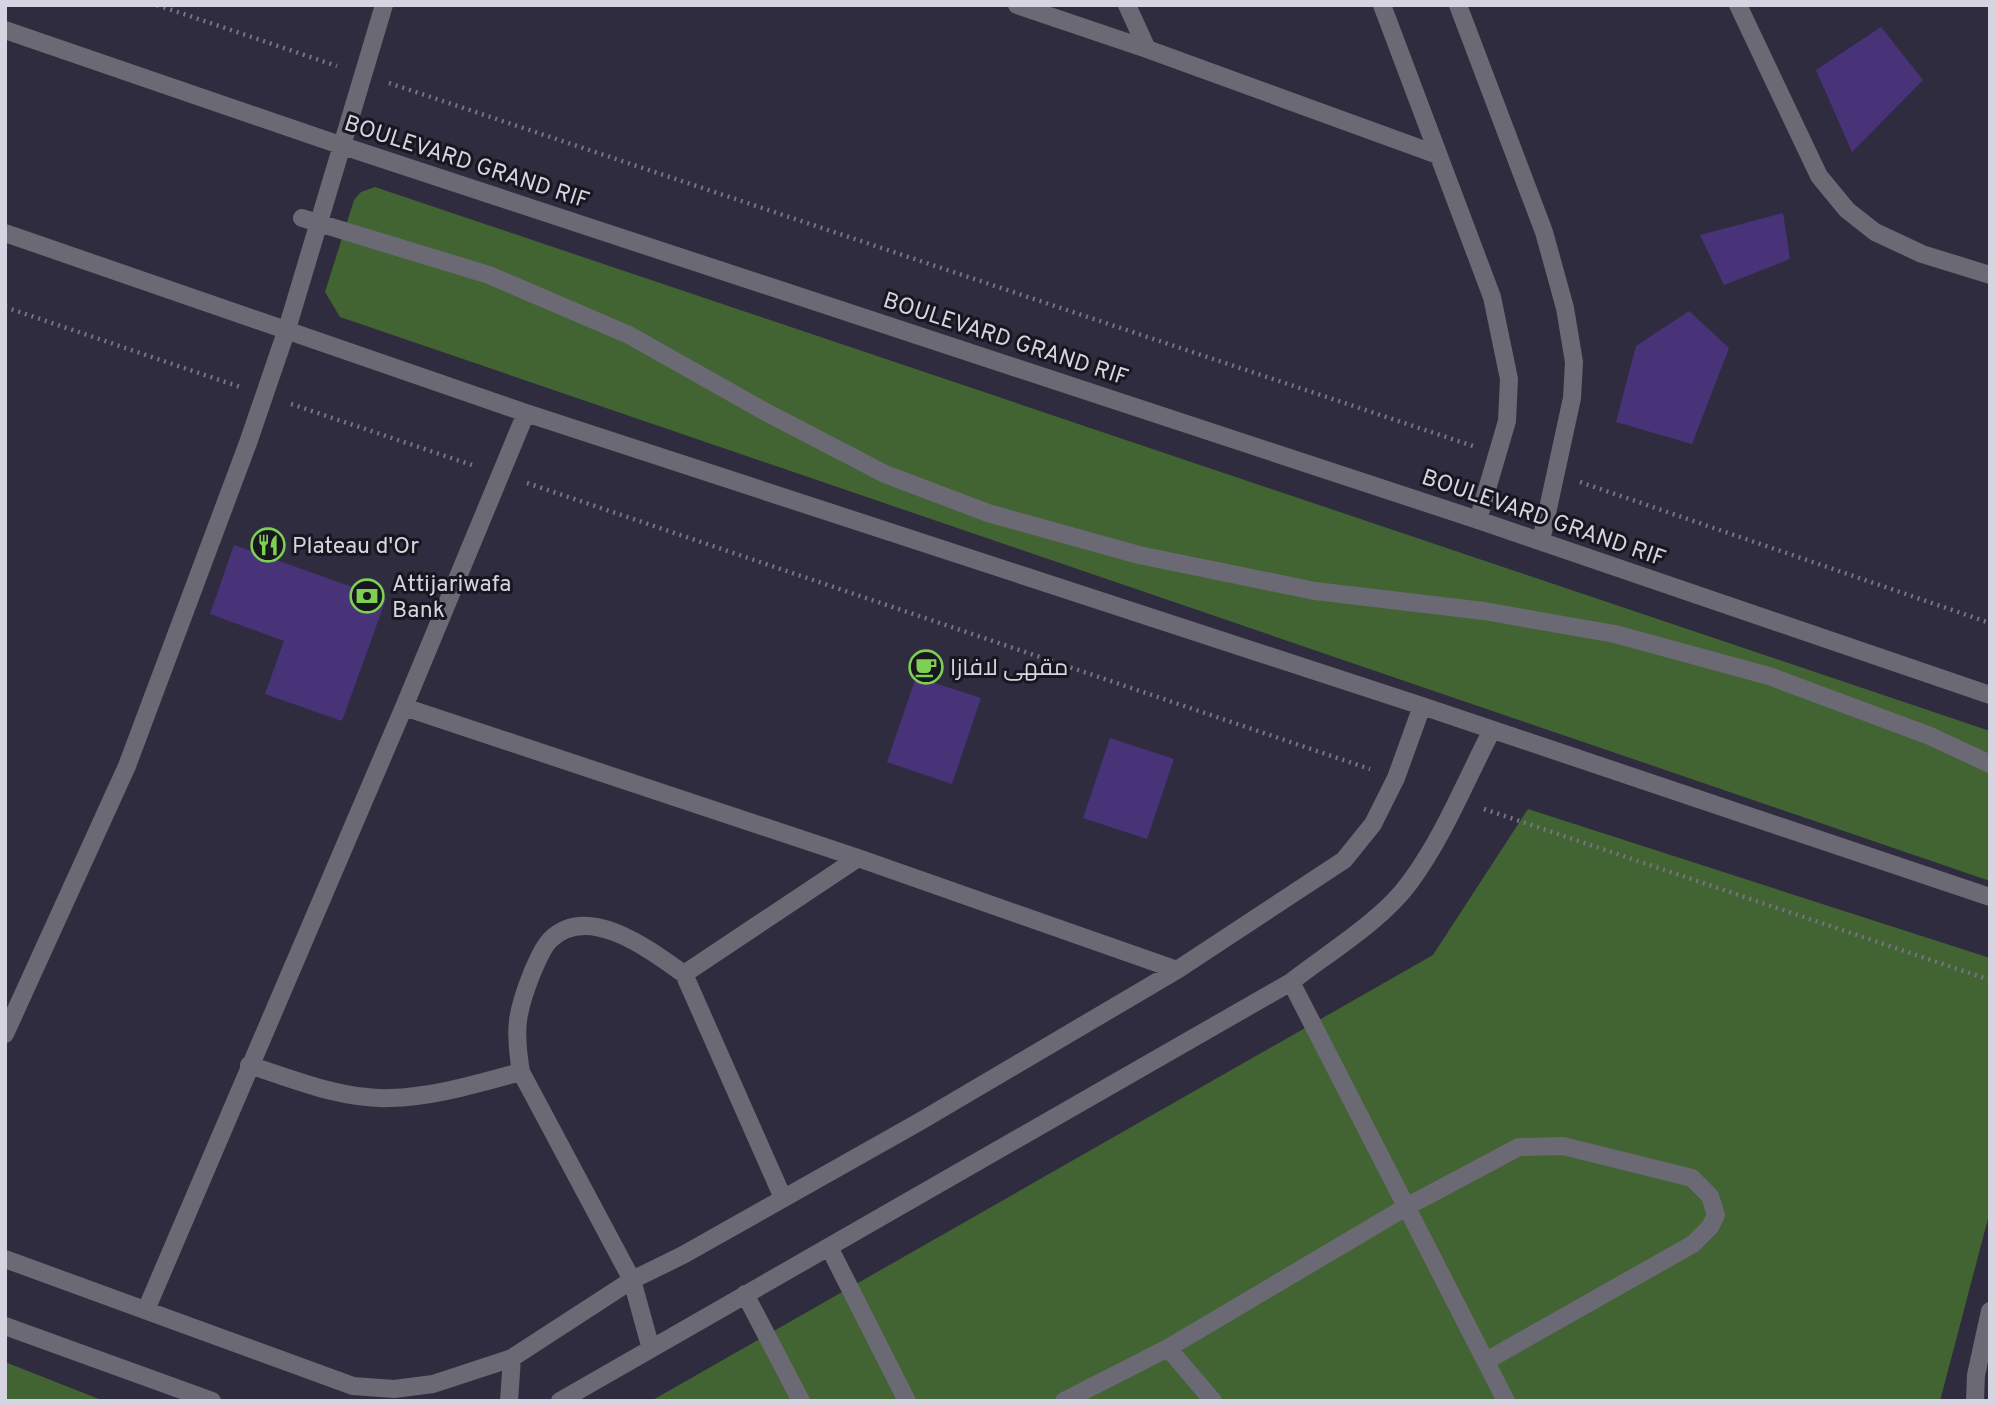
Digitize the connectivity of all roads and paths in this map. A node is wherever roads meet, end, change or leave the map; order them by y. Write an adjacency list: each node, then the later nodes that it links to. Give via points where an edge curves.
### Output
1 (157, 5): 10 (path)
2 (384, 5): 10 (street)
3 (1017, 5): 9 (street)
4 (1127, 5): 9 (street)
5 (1382, 5): 12 (street)
6 (1458, 5): 22 (street, via 1544,232 1565,308 1574,362 1572,398)
7 (1738, 5): 15 (street, via 1819,176 1847,210 1875,232 1922,254)
8 (5, 30): 11 (street, BOULEVARD GRAND RIF)
9 (1147, 49): 12 (street)
10 (364, 74): 11 (street); 20 (path)
11 (343, 146): 13 (street); 23 (street, BOULEVARD GRAND RIF)
12 (1438, 155): 20 (street, via 1492,297 1509,379 1507,421)
13 (311, 221): 17 (street); 30 (street, via 489,275 629,335 885,474 988,513 1139,555 1315,591 1484,611 1615,634 1769,676 1930,736)
14 (5, 233): 17 (street)
15 (1990, 275)
16 (5, 307): 18 (path)
17 (287, 329): 18 (street); 19 (street)
18 (265, 396): 21 (path); 39 (street, via 127,766)
19 (526, 413): 21 (street); 27 (street)
20 (1497, 454): 23 (street)
21 (500, 474): 28 (street); 31 (path)
22 (1556, 474): 24 (street); 25 (path)
23 (1478, 520): 24 (street, BOULEVARD GRAND RIF)
24 (1541, 541): 26 (street, BOULEVARD GRAND RIF)
25 (1990, 624)
26 (1990, 695)
27 (1422, 706): 29 (street); 31 (street)
28 (404, 707): 33 (street); 40 (street)
29 (1492, 730): 32 (street); 34 (street)
30 (1990, 764)
31 (1396, 778): 35 (street, via 1373,824 1344,860)
32 (1456, 800): 37 (path); 38 (street, via 1409,883 1384,910)
33 (858, 858): 35 (street); 36 (street)
34 (1990, 897)
35 (1177, 971): 42 (street)
36 (684, 974): 41 (street, via 622,935 596,926 570,926 549,940 520,1003 516,1041); 42 (street)
37 (1990, 980)
38 (1291, 982): 43 (street); 44 (street)
39 (5, 1034)
40 (249, 1065): 41 (street, via 335,1092 388,1099 440,1093); 48 (street)
41 (521, 1072): 46 (street)
42 (783, 1198): 46 (street)
43 (1406, 1207): 51 (street); 54 (street); 54 (street, via 1519,1147 1563,1146 1692,1178 1710,1196 1716,1215 1693,1244)
44 (829, 1247): 47 (street); 59 (street)
45 (5, 1259): 48 (street)
46 (632, 1280): 52 (street); 53 (street)
47 (745, 1294): 52 (street); 58 (street)
48 (146, 1310): 53 (street, via 353,1386 394,1389 433,1384)
49 (1990, 1311): 63 (street)
50 (5, 1326): 55 (street)
51 (1168, 1348): 60 (street); 61 (street)
52 (651, 1349): 57 (street)
53 (512, 1358): 56 (street)
54 (1486, 1362): 62 (street)
55 (212, 1401)
56 (509, 1401)
57 (560, 1401)
58 (801, 1401)
59 (907, 1401)
60 (1064, 1401)
61 (1213, 1401)
62 (1506, 1401)
63 (1975, 1401)

